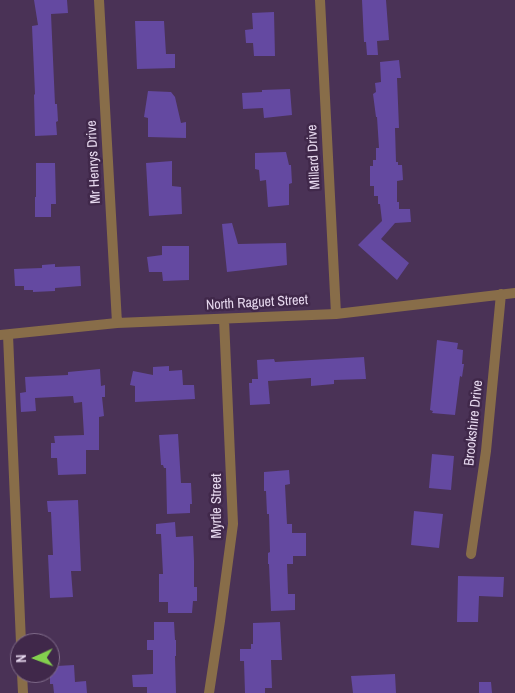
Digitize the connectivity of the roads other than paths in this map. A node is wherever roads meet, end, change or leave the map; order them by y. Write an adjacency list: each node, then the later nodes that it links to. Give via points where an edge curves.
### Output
1 (99, 0): 7 (street, Mr Henrys Drive)
2 (320, 0): 5 (street, Millard Drive)
3 (515, 293): 4 (street, North Raguet Street)
4 (501, 294): 5 (street, North Raguet Street); 9 (street, Brookshire Drive, via 486,451)
5 (336, 314): 6 (street, North Raguet Street)
6 (224, 318): 7 (street, North Raguet Street); 11 (street, Myrtle Street, via 234,524)
7 (117, 323): 8 (street, North Raguet Street)
8 (4, 335): 10 (street)
9 (471, 554)
10 (20, 633)
11 (209, 693)

